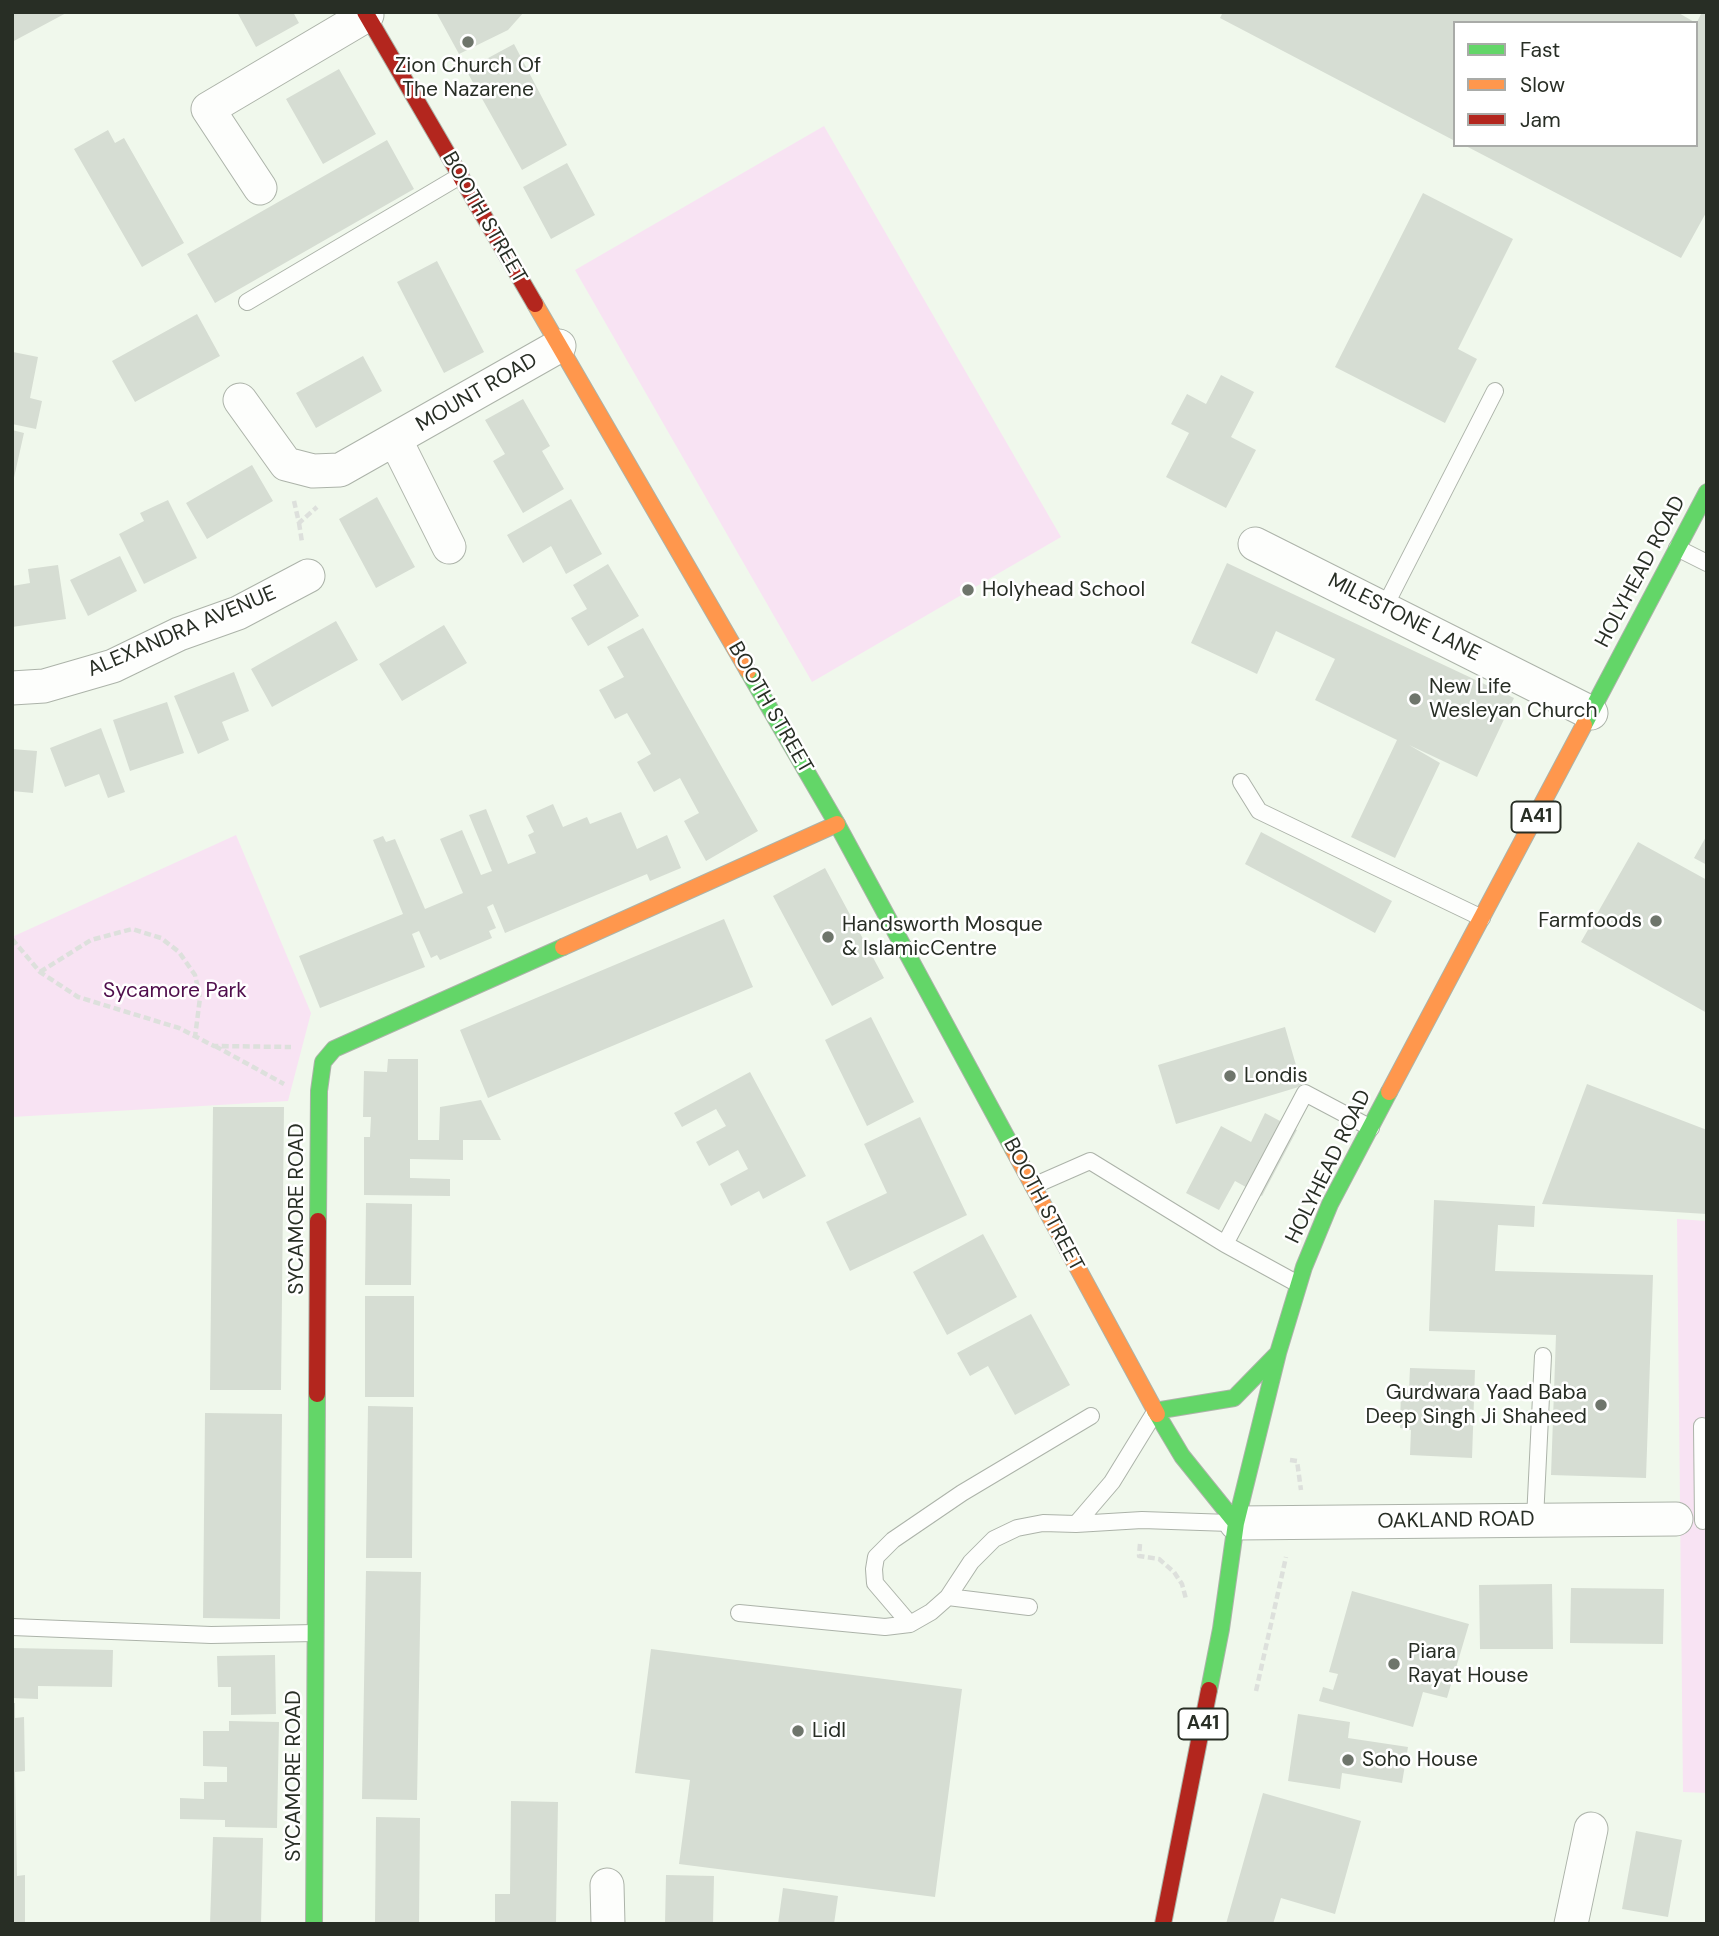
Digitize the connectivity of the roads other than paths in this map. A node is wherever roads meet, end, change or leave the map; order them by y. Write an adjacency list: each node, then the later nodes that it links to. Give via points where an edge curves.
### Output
1 (366, 14): 2 (main road, BOOTH STREET); 3 (street, BOOTH STREET, via 208,109)
2 (460, 176): 4 (lane); 5 (main road, BOOTH STREET)
3 (260, 188)
4 (247, 302)
5 (559, 346): 8 (street, MOUNT ROAD); 19 (main road, BOOTH STREET)
6 (1495, 391): 15 (lane)
7 (240, 400): 8 (street, MOUNT ROAD, via 286,464 313,471 340,470)
8 (396, 441): 11 (street, MOUNT ROAD)
9 (1707, 492): 12 (main road, HOLYHEAD ROAD / A41)
10 (1255, 544): 15 (street, MILESTONE LANE)
11 (449, 547)
12 (1677, 548): 13 (lane); 17 (main road, HOLYHEAD ROAD / A41)
13 (1707, 563)
14 (308, 576): 16 (street, ALEXANDRA AVENUE, via 238,613 179,634 113,667 44,686)
15 (1384, 608): 17 (street, MILESTONE LANE)
16 (12, 688)
17 (1591, 713): 20 (main road, HOLYHEAD ROAD / A41)
18 (1241, 782): 20 (lane, via 1259,811)
19 (837, 824): 22 (main road, BOOTH STREET); 39 (main road, SYCAMORE ROAD, via 334,1049 323,1062 319,1091)
20 (1482, 918): 21 (main road, HOLYHEAD ROAD / A41)
21 (1371, 1128): 23 (lane, via 1305,1093); 24 (main road, HOLYHEAD ROAD / A41, via 1330,1204)
22 (1033, 1186): 23 (lane, via 1090,1161); 27 (main road, BOOTH STREET)
23 (1225, 1244): 24 (lane)
24 (1298, 1284): 25 (main road, HOLYHEAD ROAD / A41)
25 (1278, 1353): 27 (main road, via 1234,1398); 32 (main road, HOLYHEAD ROAD / A41)
26 (1543, 1356): 30 (lane)
27 (1155, 1411): 32 (main road, BOOTH STREET, via 1182,1456); 33 (lane, via 1112,1482)
28 (1091, 1416): 37 (lane, via 962,1493 876,1557 875,1583)
29 (1702, 1426): 31 (lane)
30 (1535, 1519): 31 (street, OAKLAND ROAD); 32 (street, OAKLAND ROAD)
31 (1695, 1520)
32 (1236, 1523): 33 (lane, via 1142,1520); 44 (main road, HOLYHEAD ROAD / A41, via 1221,1629)
33 (1076, 1524): 34 (lane, via 1042,1523 994,1539 971,1562)
34 (948, 1597): 35 (lane); 37 (lane)
35 (1029, 1607)
36 (739, 1613): 37 (lane, via 885,1627)
37 (910, 1624)
38 (12, 1628): 39 (lane)
39 (320, 1634): 42 (main road, SYCAMORE ROAD)
40 (1591, 1829): 45 (street)
41 (607, 1885): 43 (street)
42 (314, 1924)
43 (608, 1924)
44 (1163, 1924)
45 (1571, 1924)

